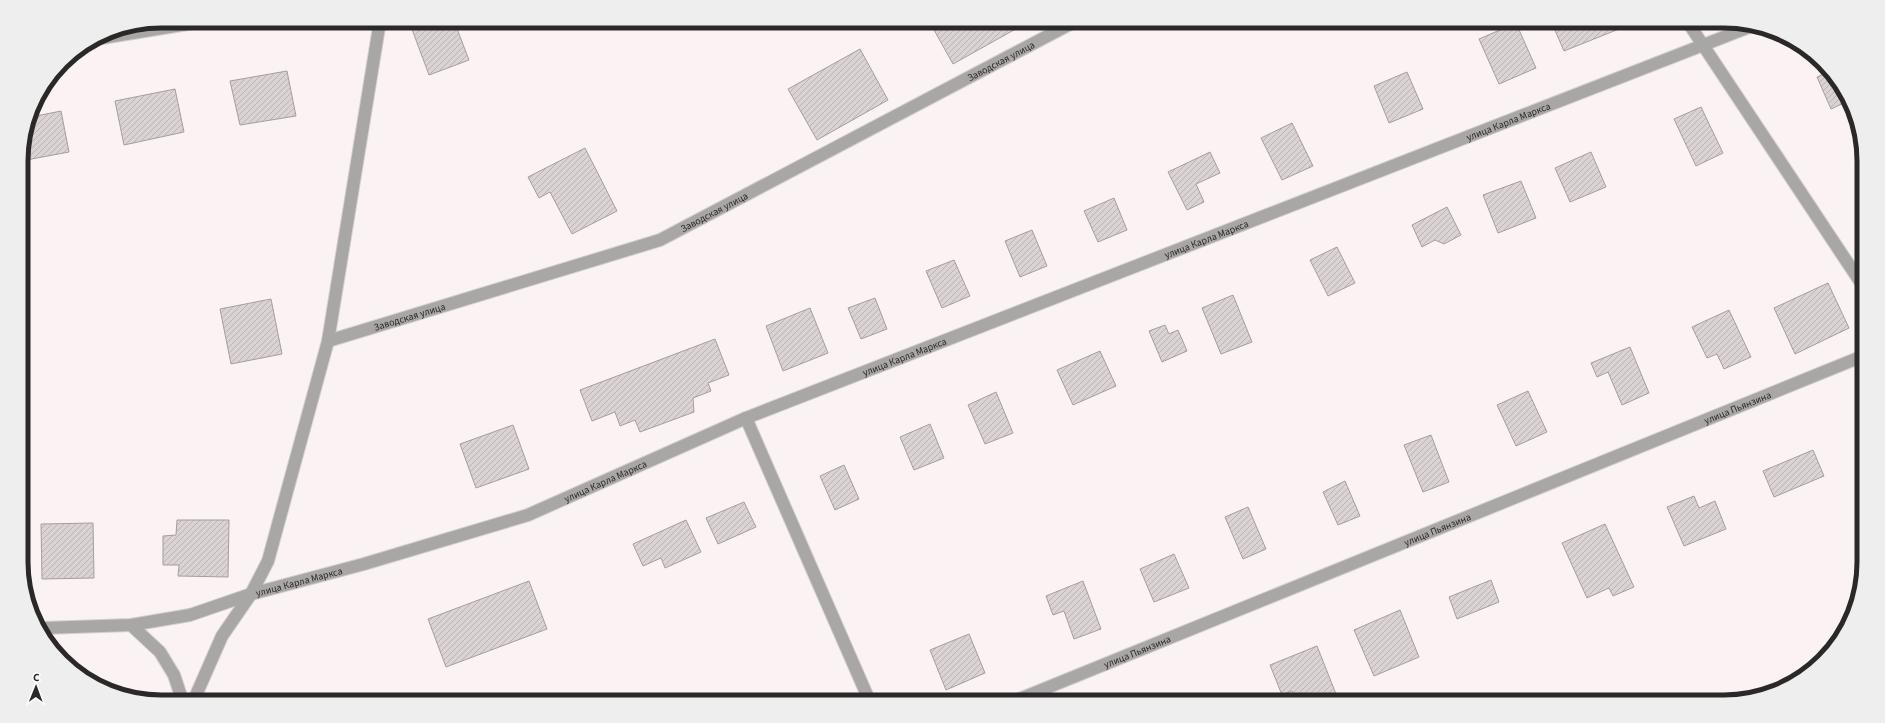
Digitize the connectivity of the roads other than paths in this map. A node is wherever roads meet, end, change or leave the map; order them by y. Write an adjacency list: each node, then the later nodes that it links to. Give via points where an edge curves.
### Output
1 (163, 28): 6 (street)
2 (379, 28): 9 (street)
3 (1063, 28): 9 (street, Заводская улица, via 660,240)
4 (1692, 28): 7 (street)
5 (1743, 30): 7 (street, улица Карла Маркса)
6 (120, 35)
7 (1704, 46): 8 (street); 11 (street, улица Карла Маркса)
8 (1857, 277)
9 (328, 341): 12 (street, via 268,561)
10 (1857, 358): 18 (street, улица Пьянзина)
11 (746, 418): 12 (street, улица Карла Маркса, via 528,515 357,566); 17 (street)
12 (251, 594): 13 (street, улица Карла Маркса, via 190,615); 16 (street, via 222,636)
13 (131, 625): 14 (street, улица Карла Маркса); 15 (street, via 160,652 174,675)
14 (46, 628)
15 (181, 695)
16 (196, 695)
17 (867, 695)
18 (1029, 695)

